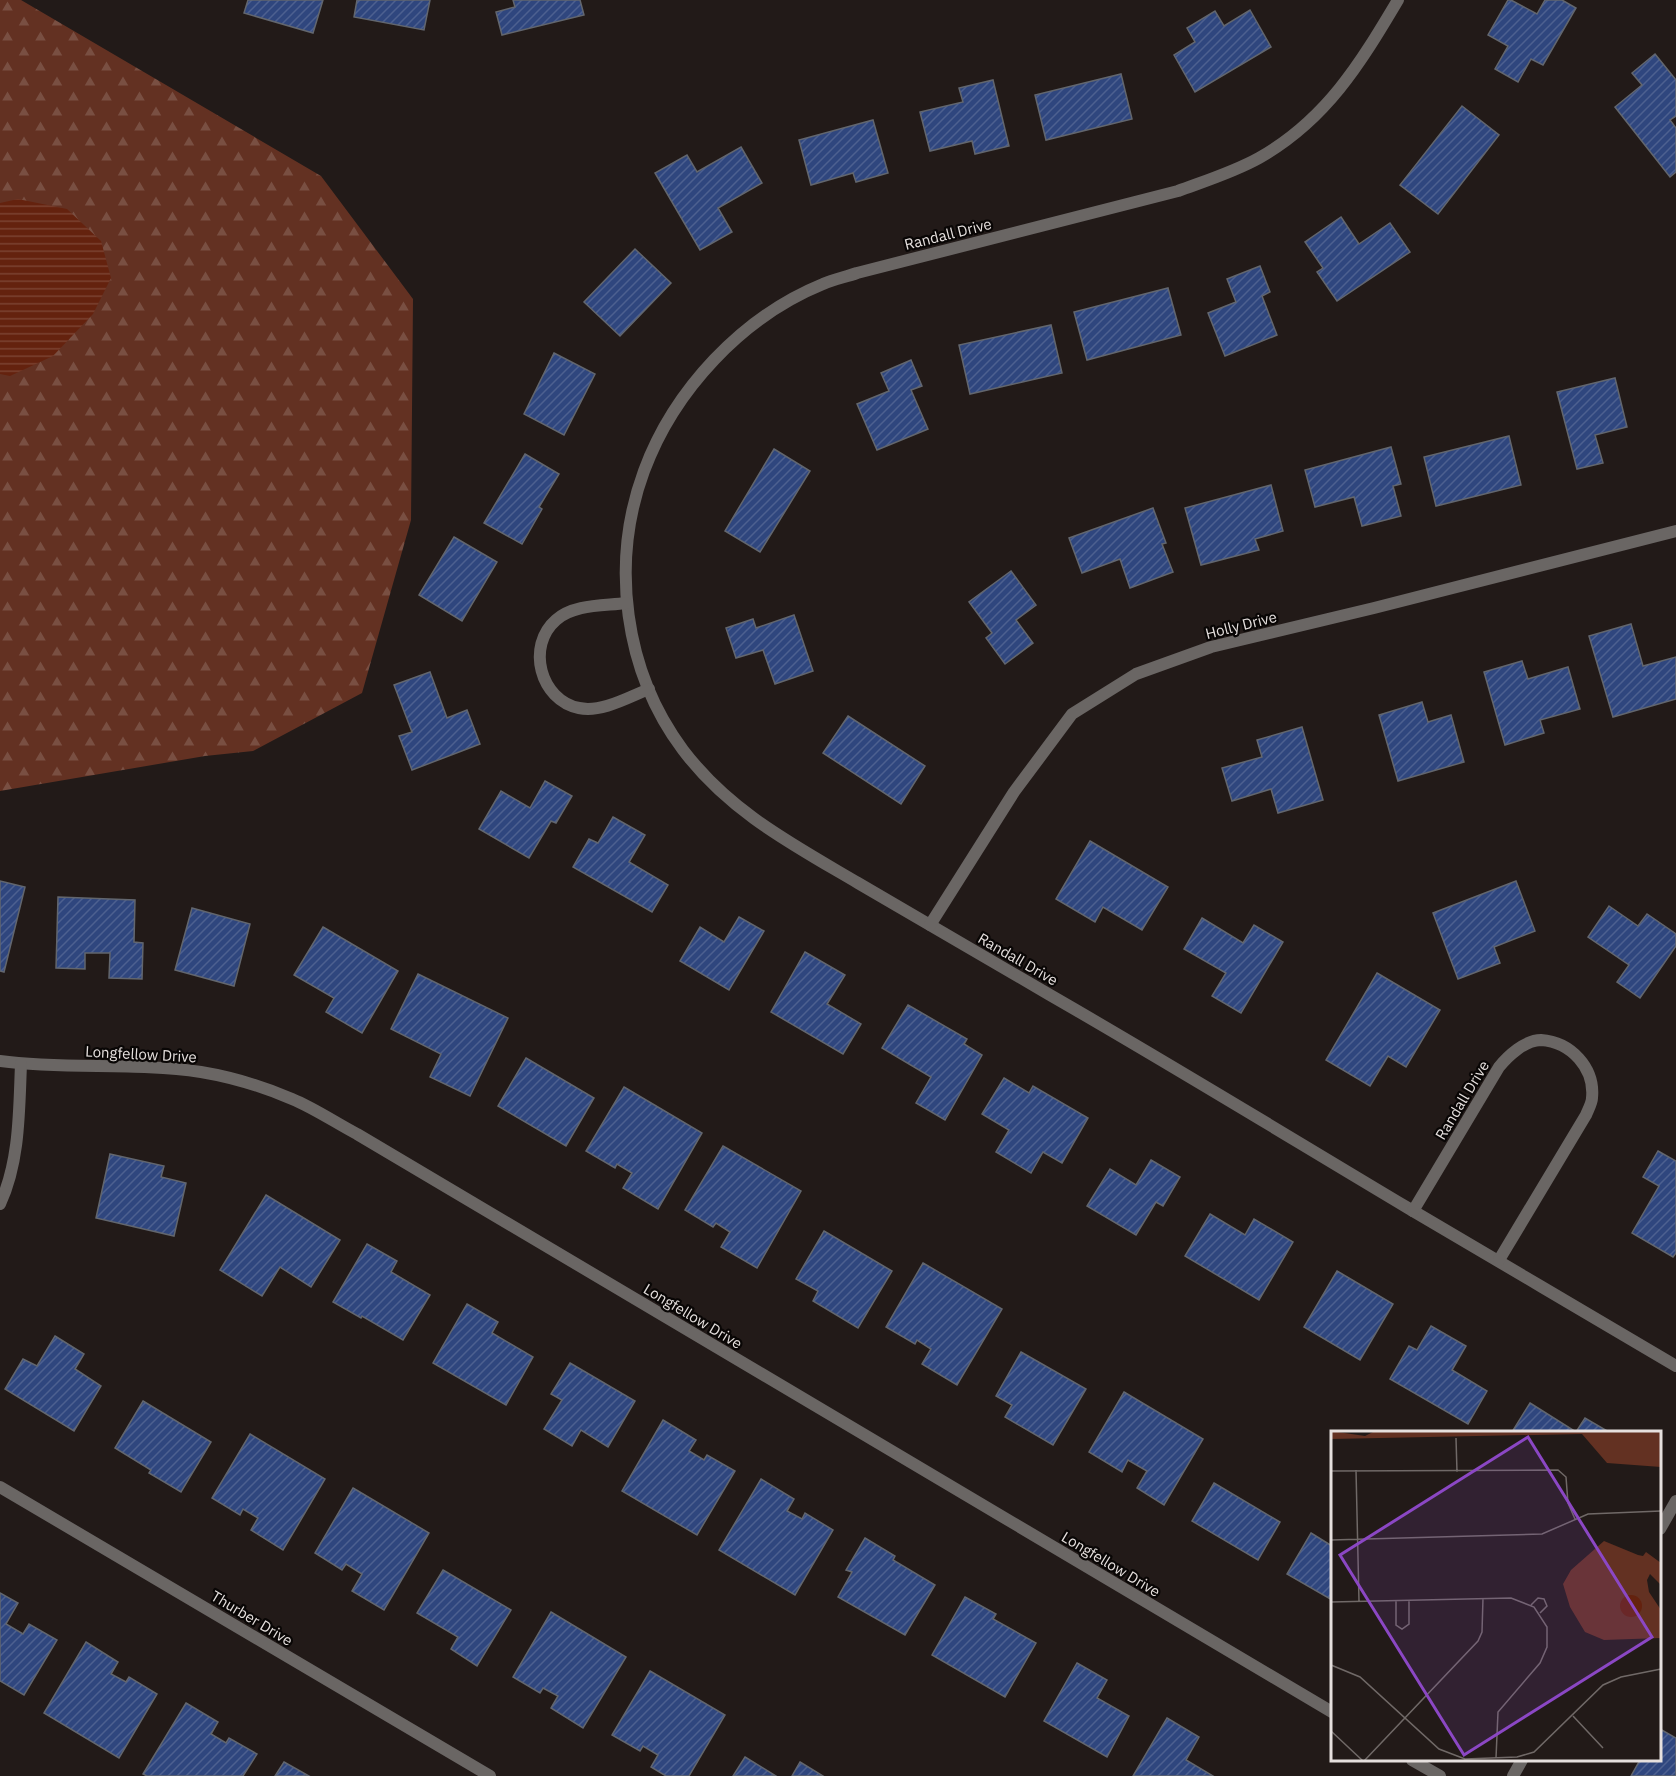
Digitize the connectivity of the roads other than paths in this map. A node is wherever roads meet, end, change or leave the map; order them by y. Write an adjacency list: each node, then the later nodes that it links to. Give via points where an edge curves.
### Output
1 (1398, 0): 3 (street, Randall Drive, via 1340,91 1316,117 1259,158 1178,191 823,284 765,316 698,377 649,458 631,518)
2 (1676, 531): 5 (street, Holly Drive, via 1211,647 1136,674 1072,714 1014,792)
3 (626, 603): 4 (street, Randall Drive); 4 (street, via 584,608 555,620 540,646 542,675 565,702 579,708 597,708)
4 (649, 689): 5 (street, Randall Drive, via 680,746 717,789 747,815)
5 (930, 926): 9 (street, Randall Drive)
6 (0, 1061): 7 (street, Longfellow Drive)
7 (21, 1064): 8 (street, via 14,1159); 15 (street, Longfellow Drive, via 118,1065 202,1072 293,1100 367,1140)
8 (0, 1204)
9 (1413, 1211): 10 (street, Randall Drive); 10 (street, Randall Drive, via 1508,1056 1539,1040 1557,1044 1585,1063 1591,1077 1592,1099)
10 (1499, 1260): 11 (street, Randall Drive)
11 (1676, 1366)
12 (0, 1487): 18 (street, Thurber Drive)
13 (1676, 1501): 14 (street)
14 (1661, 1526)
15 (1331, 1711)
16 (1414, 1761): 19 (street)
17 (1521, 1761): 20 (street)
18 (489, 1776)
19 (1440, 1776)
20 (1513, 1776)

